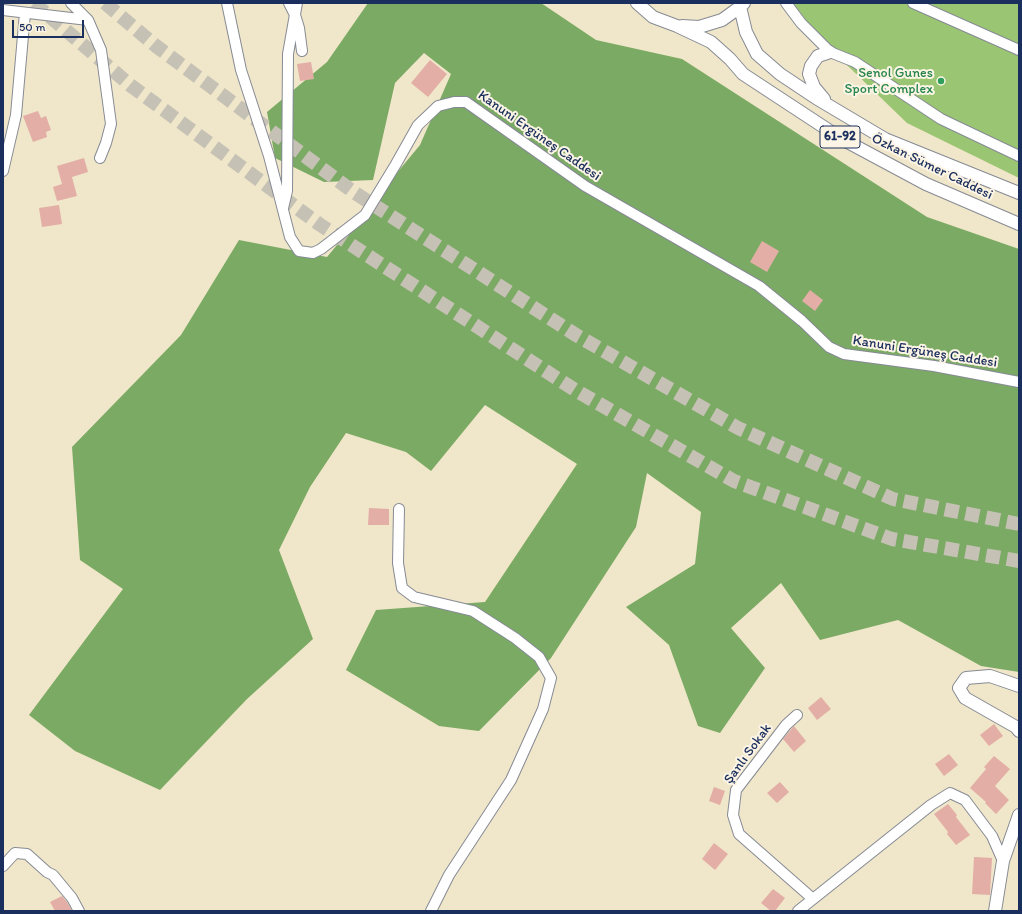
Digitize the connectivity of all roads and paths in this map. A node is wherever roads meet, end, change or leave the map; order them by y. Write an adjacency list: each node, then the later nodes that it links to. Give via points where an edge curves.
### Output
1 (71, 3): 12 (street)
2 (227, 3): 22 (street, Kanuni Ergüneş Caddesi, via 241,70 269,156)
3 (289, 3): 11 (street)
4 (297, 3): 11 (street)
5 (637, 3): 13 (main road, Özkan Sümer Caddesi / 61-92, via 653,17)
6 (786, 3): 16 (street, via 801,23)
7 (913, 3): 14 (street)
8 (742, 5): 13 (main road, Özkan Sümer Caddesi / 61-92, via 722,20 699,26); 17 (main road, Özkan Sümer Caddesi / 61-92, via 746,32 757,54 780,74)
9 (3, 10): 10 (street)
10 (25, 13): 12 (street); 20 (street, via 16,115)
11 (295, 15): 15 (street); 22 (street, via 288,54 287,191)
12 (88, 20): 19 (street, via 101,50 110,124)
13 (676, 26): 23 (main road, Özkan Sümer Caddesi / 61-92, via 711,42 730,58 743,74 842,139 926,184)
14 (1019, 50)
15 (302, 51)
16 (830, 52): 17 (main road, via 818,56 809,74 814,87); 18 (street, via 855,62 941,119)
17 (831, 107): 21 (main road, Özkan Sümer Caddesi / 61-92, via 885,139)
18 (1019, 156)
19 (100, 158)
20 (3, 171)
21 (1019, 193)
22 (283, 210): 24 (street, Kanuni Ergüneş Caddesi, via 290,237 299,251 312,253 321,249 365,215 418,125 438,106 466,102 585,186 759,286 829,347 844,354 934,366)
23 (1019, 224)
24 (1019, 382)
25 (399, 510): 34 (street, via 398,563 402,588 414,596 473,611 539,657 550,678 543,709 511,780 449,876)
26 (1019, 686): 28 (main road, via 990,676 966,678 959,688 965,698)
27 (797, 715): 32 (street, Şanlı Sokak, via 786,725 736,790 733,815 739,834)
28 (1019, 731)
29 (1019, 815): 30 (main road)
30 (1003, 861): 32 (street, via 992,836 965,800 950,793 931,805); 36 (main road)
31 (3, 866): 33 (street, via 15,853 27,854 53,875)
32 (813, 900): 35 (street)
33 (79, 911)
34 (431, 911)
35 (798, 911)
36 (995, 911)

